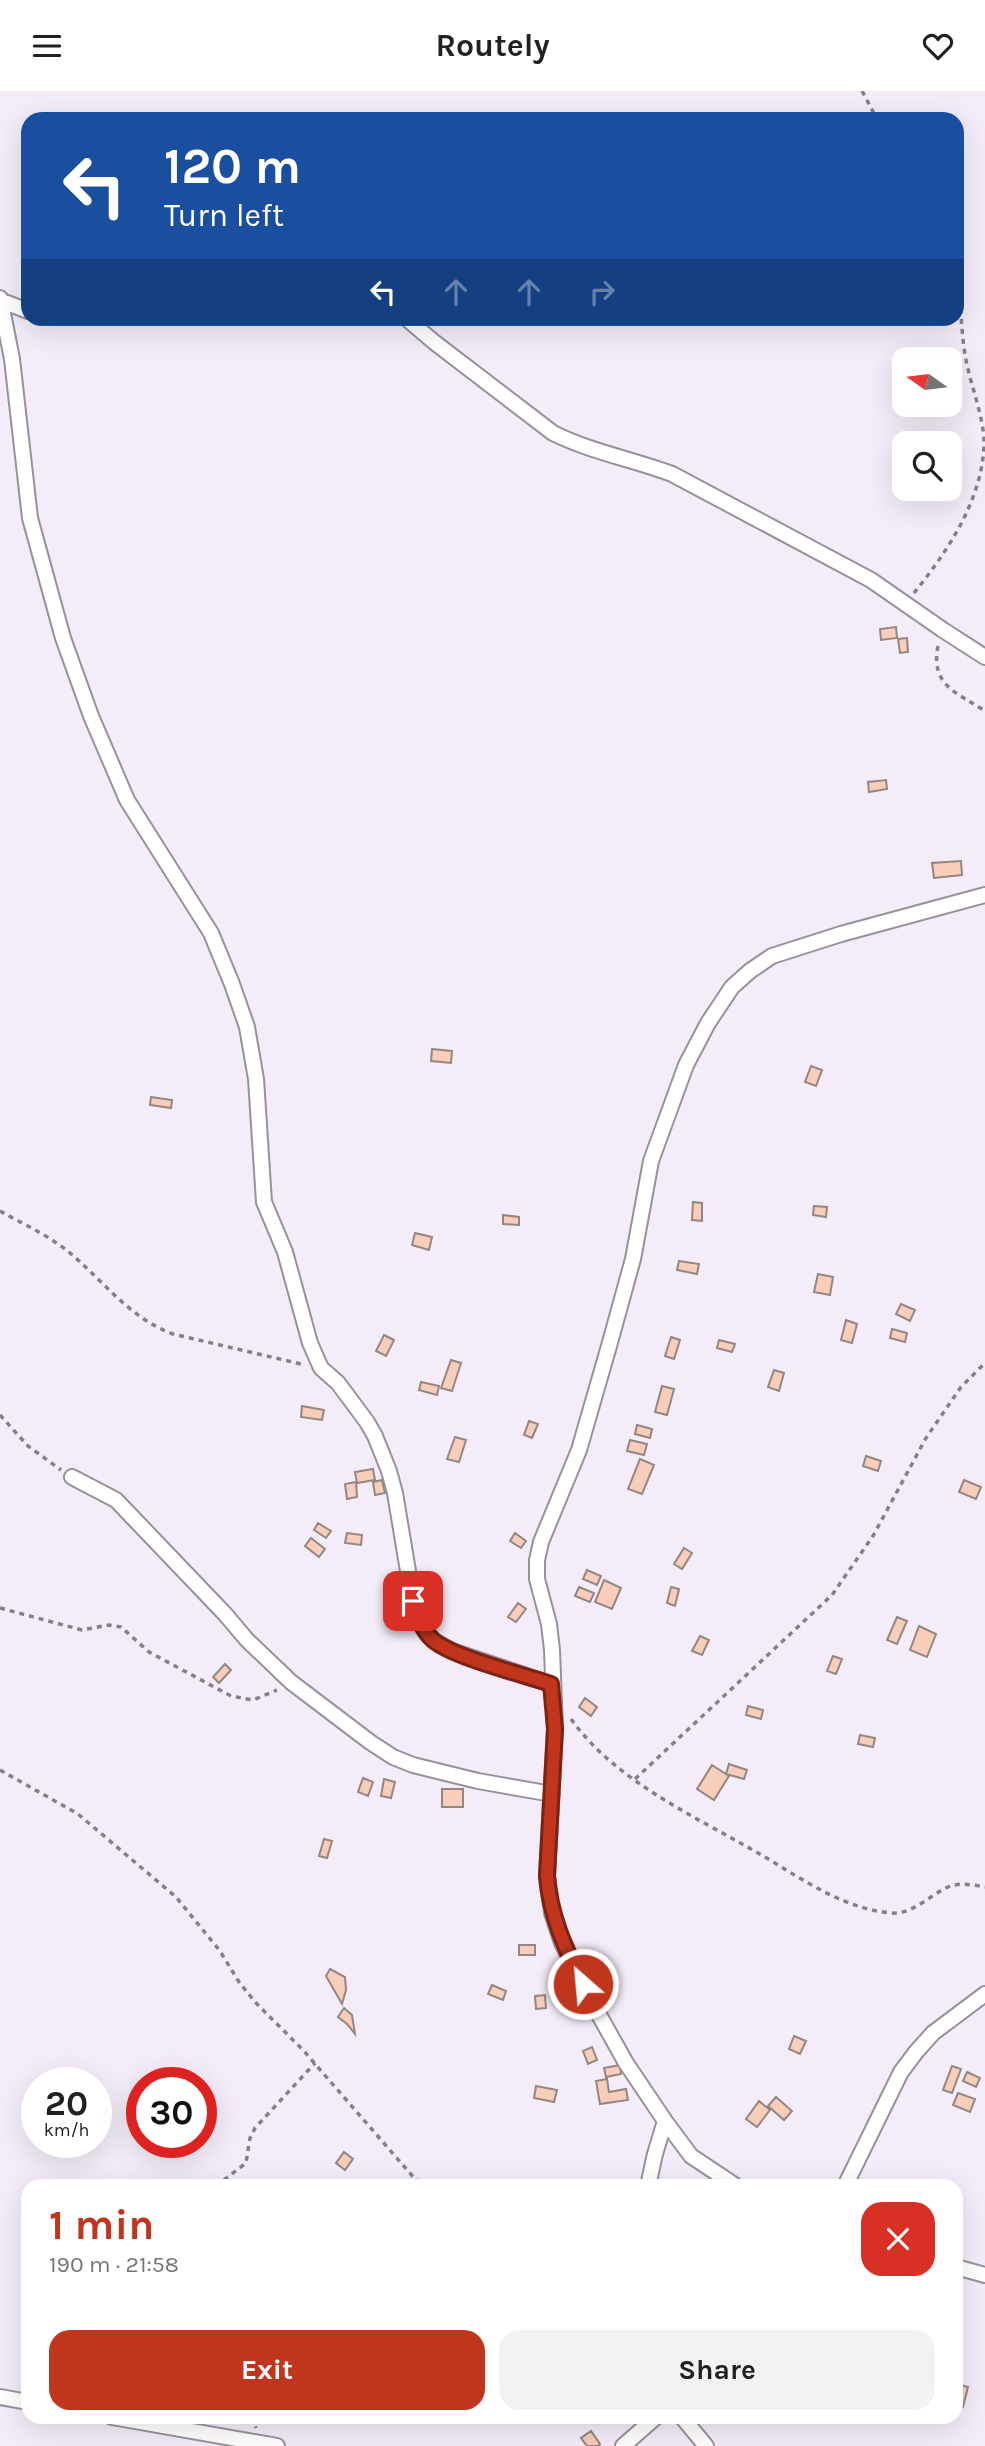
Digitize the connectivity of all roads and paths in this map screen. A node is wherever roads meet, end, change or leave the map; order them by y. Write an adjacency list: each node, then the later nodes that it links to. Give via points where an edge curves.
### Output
1 (862, 91): 2 (path)
2 (873, 112)
3 (1, 300): 4 (street); 14 (street, via 30,518 63,638 127,800 211,933 232,983 247,1027 256,1079 264,1202 285,1252)
4 (21, 308)
5 (415, 326): 7 (street, via 553,433 574,444 672,474 872,580)
6 (962, 326): 7 (path, via 984,439 982,461 958,532)
7 (906, 603): 8 (street)
8 (943, 630): 9 (street); 10 (path, via 936,655 941,679 950,690)
9 (985, 657)
10 (985, 711)
11 (985, 895): 19 (street, via 772,956 733,988 708,1023 686,1065 655,1149 633,1259 579,1450 541,1542 537,1579 549,1624)
12 (0, 1211): 14 (path, via 67,1250 140,1319 156,1328)
13 (985, 1363): 22 (path, via 961,1387 926,1438 873,1536 832,1595)
14 (321, 1368): 19 (street, via 350,1397 375,1436 395,1493 413,1601 422,1626 433,1640 453,1651)
15 (0, 1415): 16 (path, via 45,1461)
16 (72, 1477): 18 (street, via 130,1512)
17 (0, 1608): 18 (path, via 71,1628 121,1627 149,1652 241,1698 260,1698)
18 (291, 1682): 23 (street, via 393,1757 478,1781)
19 (551, 1684): 23 (street, via 555,1729)
20 (567, 1714): 22 (path, via 585,1739)
21 (0, 1770): 26 (path, via 78,1814 176,1897 256,2003)
22 (635, 1779): 24 (path, via 817,1890 855,1904 893,1914 949,1887)
23 (552, 1794): 27 (street, via 548,1895 562,1943 626,2063)
24 (985, 1887)
25 (985, 1994): 32 (street, via 915,2052)
26 (315, 2063): 28 (path, via 256,2128 246,2163); 29 (path)
27 (665, 2122): 30 (street); 31 (street, via 691,2156)
28 (225, 2179)
29 (415, 2179)
30 (650, 2179)
31 (726, 2179)
32 (848, 2179)
33 (963, 2269): 34 (street)
34 (985, 2275)
35 (0, 2397): 36 (street)
36 (21, 2401)
37 (152, 2424): 40 (street)
38 (648, 2424): 41 (street)
39 (688, 2424): 42 (street)
40 (277, 2446)
41 (623, 2446)
42 (706, 2446)

